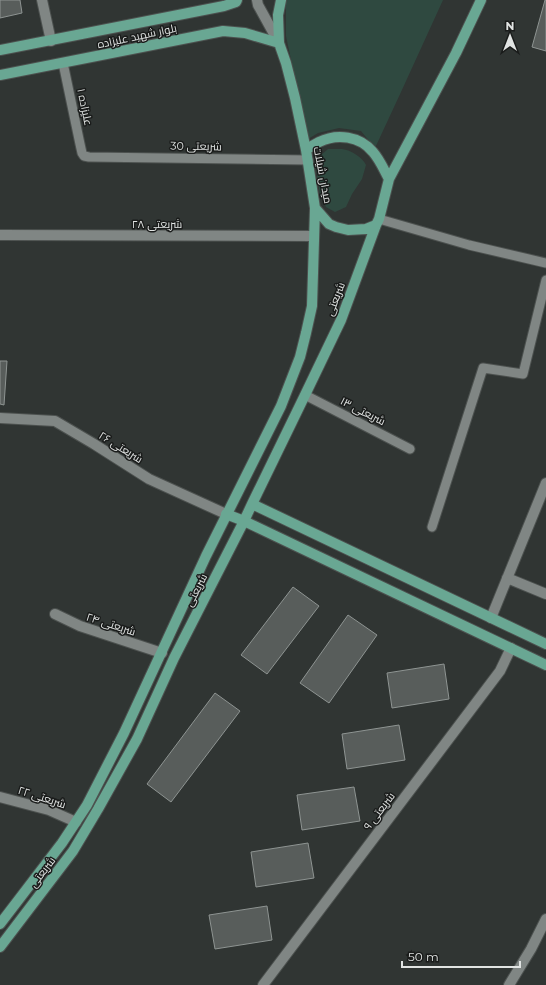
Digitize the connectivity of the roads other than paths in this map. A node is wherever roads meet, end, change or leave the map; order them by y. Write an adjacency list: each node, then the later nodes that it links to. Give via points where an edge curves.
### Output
1 (42, 0): 6 (street)
2 (237, 0): 6 (main road, بلوار شهید علیزاده, via 224,6)
3 (257, 0): 7 (street)
4 (281, 0): 7 (main road, میدان شیلات, via 278,15)
5 (481, 0): 13 (main road)
6 (51, 41): 8 (main road, بلوار شهید علیزاده)
7 (279, 43): 9 (main road, بلوار شهید علیزاده, via 245,33 223,31); 11 (main road, میدان شیلات, via 295,98)
8 (0, 50)
9 (63, 63): 10 (main road, بلوار شهید علیزاده); 12 (lane, علیزاده ۱)
10 (0, 75)
11 (307, 155): 12 (lane, شریعتی 30); 13 (main road, via 319,142 346,136 363,143 373,152); 14 (main road, میدان شیلات)
12 (84, 156)
13 (389, 179): 15 (main road)
14 (315, 208): 15 (main road, میدان شیلات, via 336,228 366,229); 17 (main road, شریعتی)
15 (377, 222): 18 (lane); 20 (main road, شریعتی, via 341,320)
16 (0, 235): 17 (street, شریعتی ۲۸)
17 (314, 236): 25 (main road, شریعتی, via 312,306 300,357 281,406)
18 (546, 263)
19 (546, 280): 27 (lane, via 523,374 483,368)
20 (305, 395): 22 (lane, شریعتی ۱۳); 24 (main road, شریعتی)
21 (0, 418): 25 (street, شریعتی ۲۶, via 55,421 149,479)
22 (410, 449)
23 (546, 483): 28 (street)
24 (252, 504): 26 (main road, شریعتی); 31 (main road)
25 (226, 514): 26 (main road); 34 (main road, شریعتی)
26 (244, 521): 33 (main road); 40 (main road, شریعتی, via 174,658 137,739 98,809 73,851)
27 (432, 527)
28 (507, 578): 29 (street); 31 (street)
29 (546, 594)
30 (55, 614): 34 (street, شریعتی ۲۴, via 80,626)
31 (491, 618): 32 (main road)
32 (546, 644)
33 (511, 648): 35 (main road); 41 (street, شریعتی ۹, via 500,671)
34 (162, 653): 37 (main road, شریعتی, via 124,733)
35 (546, 665)
36 (0, 797): 37 (street, شریعتی ۲۲, via 49,810)
37 (76, 822): 39 (main road, شریعتی)
38 (546, 920): 42 (street)
39 (0, 924)
40 (0, 947)
41 (263, 985)
42 (509, 985)

